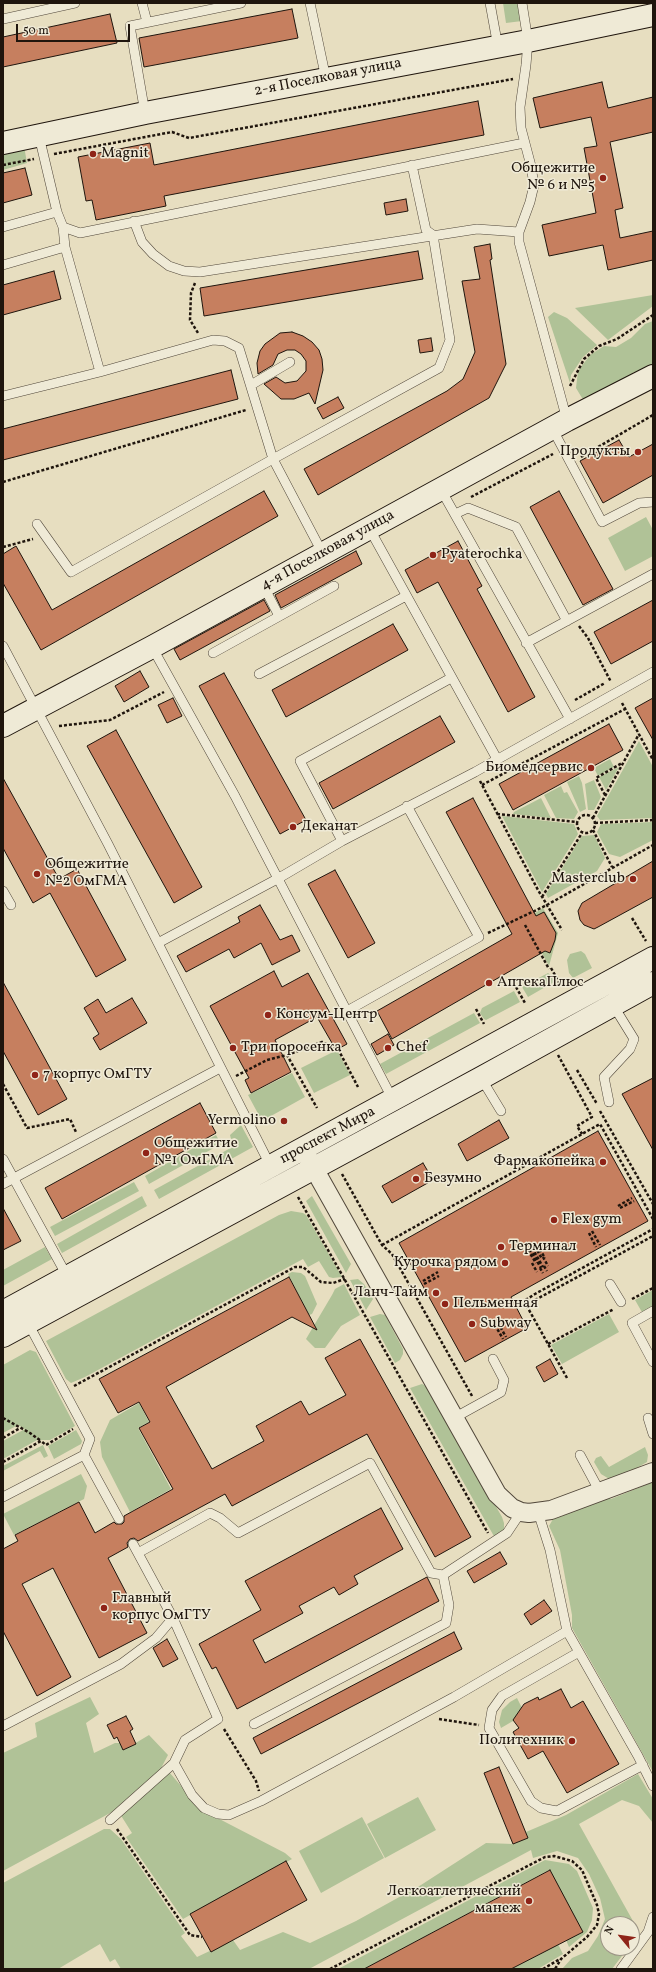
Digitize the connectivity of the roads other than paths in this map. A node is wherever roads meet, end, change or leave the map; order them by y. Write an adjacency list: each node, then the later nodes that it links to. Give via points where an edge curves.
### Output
1 (75, 3): 8 (lane)
2 (142, 3): 9 (lane)
3 (241, 3): 9 (lane)
4 (310, 3): 12 (lane)
5 (490, 3): 11 (lane)
6 (522, 3): 10 (lane)
7 (653, 15): 10 (main road, 2-я Поселковая улица)
8 (3, 19)
9 (147, 22): 13 (lane, via 130,26)
10 (528, 41): 11 (main road, 2-я Поселковая улица); 15 (lane, via 520,107)
11 (498, 46): 12 (main road, 2-я Поселковая улица)
12 (326, 79): 13 (main road, 2-я Поселковая улица)
13 (145, 113): 16 (main road, 2-я Поселковая улица)
14 (3, 143): 16 (main road, 2-я Поселковая улица)
15 (524, 144): 17 (lane); 22 (lane, via 534,185)
16 (41, 146): 18 (lane)
17 (412, 165): 19 (lane); 23 (lane, via 426,230)
18 (57, 212): 20 (lane); 21 (lane)
19 (134, 221): 21 (lane, via 80,233); 23 (lane, via 142,242 153,254 169,266 184,271 200,272)
20 (3, 227)
21 (63, 227): 24 (lane)
22 (519, 232): 23 (lane, via 477,229); 31 (lane, via 519,242 559,395)
23 (433, 235): 32 (lane, via 450,340 439,368)
24 (65, 247): 25 (lane); 27 (lane)
25 (3, 265)
26 (290, 362): 29 (lane)
27 (100, 372): 29 (lane, via 213,340 225,341 239,348); 30 (lane)
28 (653, 376): 31 (main road, 4-я Поселковая улица)
29 (250, 386): 32 (lane)
30 (3, 396)
31 (560, 424): 33 (main road, 4-я Поселковая улица); 34 (lane, via 562,449 602,522 639,503)
32 (273, 459): 36 (lane, via 71,572); 38 (lane)
33 (440, 488): 35 (lane); 37 (main road, 4-я Поселковая улица)
34 (653, 502)
35 (453, 511): 44 (lane, via 468,508 516,527); 45 (lane)
36 (37, 524)
37 (370, 528): 38 (main road, 4-я Поселковая улица); 42 (lane)
38 (323, 554): 41 (main road, 4-я Поселковая улица)
39 (653, 574): 44 (lane)
40 (334, 586): 43 (lane)
41 (264, 587): 43 (lane); 47 (main road, 4-я Поселковая улица)
42 (406, 596): 50 (lane); 51 (lane)
43 (279, 616): 48 (lane)
44 (570, 620): 45 (lane)
45 (526, 643): 53 (lane)
46 (3, 646): 52 (lane)
47 (152, 647): 52 (main road, 4-я Поселковая улица); 58 (lane)
48 (213, 653)
49 (653, 672): 53 (lane, via 614,688)
50 (259, 674)
51 (451, 678): 55 (lane); 57 (lane, via 300,761)
52 (36, 708): 54 (main road, 4-я Поселковая улица); 61 (lane)
53 (570, 719): 55 (lane)
54 (3, 726)
55 (497, 759): 56 (lane)
56 (407, 806): 57 (lane); 65 (lane, via 479,937)
57 (342, 841): 58 (lane)
58 (278, 878): 61 (lane); 65 (lane)
59 (3, 891): 60 (lane)
60 (11, 905)
61 (158, 943): 67 (lane)
62 (650, 950): 66 (main road, проспект Мира)
63 (653, 983): 64 (main road, проспект Мира)
64 (613, 1005): 66 (main road, проспект Мира); 70 (lane, via 634,1039 630,1049 604,1077)
65 (347, 1011): 69 (lane)
66 (580, 1011): 68 (main road, проспект Мира); 69 (main road, проспект Мира)
67 (220, 1068): 74 (lane); 75 (lane)
68 (481, 1078): 71 (lane); 72 (main road, проспект Мира)
69 (393, 1100): 72 (main road, проспект Мира)
70 (609, 1102)
71 (501, 1111)
72 (308, 1158): 74 (main road, проспект Мира); 81 (main road, проспект Мира); 85 (street)
73 (3, 1159): 75 (lane)
74 (271, 1167): 77 (main road, проспект Мира)
75 (13, 1178): 76 (lane); 77 (lane)
76 (3, 1184)
77 (67, 1276): 81 (main road, проспект Мира)
78 (610, 1284): 79 (lane)
79 (621, 1304)
80 (653, 1311): 84 (lane, via 632,1323)
81 (18, 1313): 82 (main road, проспект Мира); 89 (lane, via 65,1391 90,1439)
82 (3, 1336)
83 (493, 1359): 85 (lane, via 504,1380 500,1392)
84 (653, 1362)
85 (454, 1418): 93 (street, via 497,1494 512,1508)
86 (648, 1418): 87 (lane)
87 (653, 1434)
88 (580, 1455): 91 (lane)
89 (84, 1456): 92 (lane); 94 (lane)
90 (653, 1472): 91 (street)
91 (600, 1492): 93 (street, via 565,1506)
92 (3, 1497)
93 (529, 1512): 97 (lane, via 507,1533); 99 (lane, via 550,1550)
94 (119, 1519)
95 (133, 1544): 96 (lane)
96 (138, 1552): 97 (lane, via 210,1513 238,1533 370,1463 431,1573); 98 (lane)
97 (443, 1575): 101 (lane, via 449,1605 446,1623)
98 (173, 1618): 102 (lane, via 156,1638 121,1664); 103 (lane, via 218,1719 185,1740)
99 (567, 1631): 100 (lane); 103 (lane, via 454,1696 261,1801 229,1815 218,1814 204,1808 192,1795)
100 (580, 1652): 104 (lane); 104 (lane, via 502,1696 492,1710 489,1728 531,1801 541,1808 557,1812)
101 (254, 1724)
102 (3, 1726)
103 (174, 1763): 106 (lane)
104 (643, 1765): 105 (lane)
105 (653, 1786)
106 (110, 1820)
107 (653, 1917): 108 (lane, via 648,1932)
108 (621, 1969)

